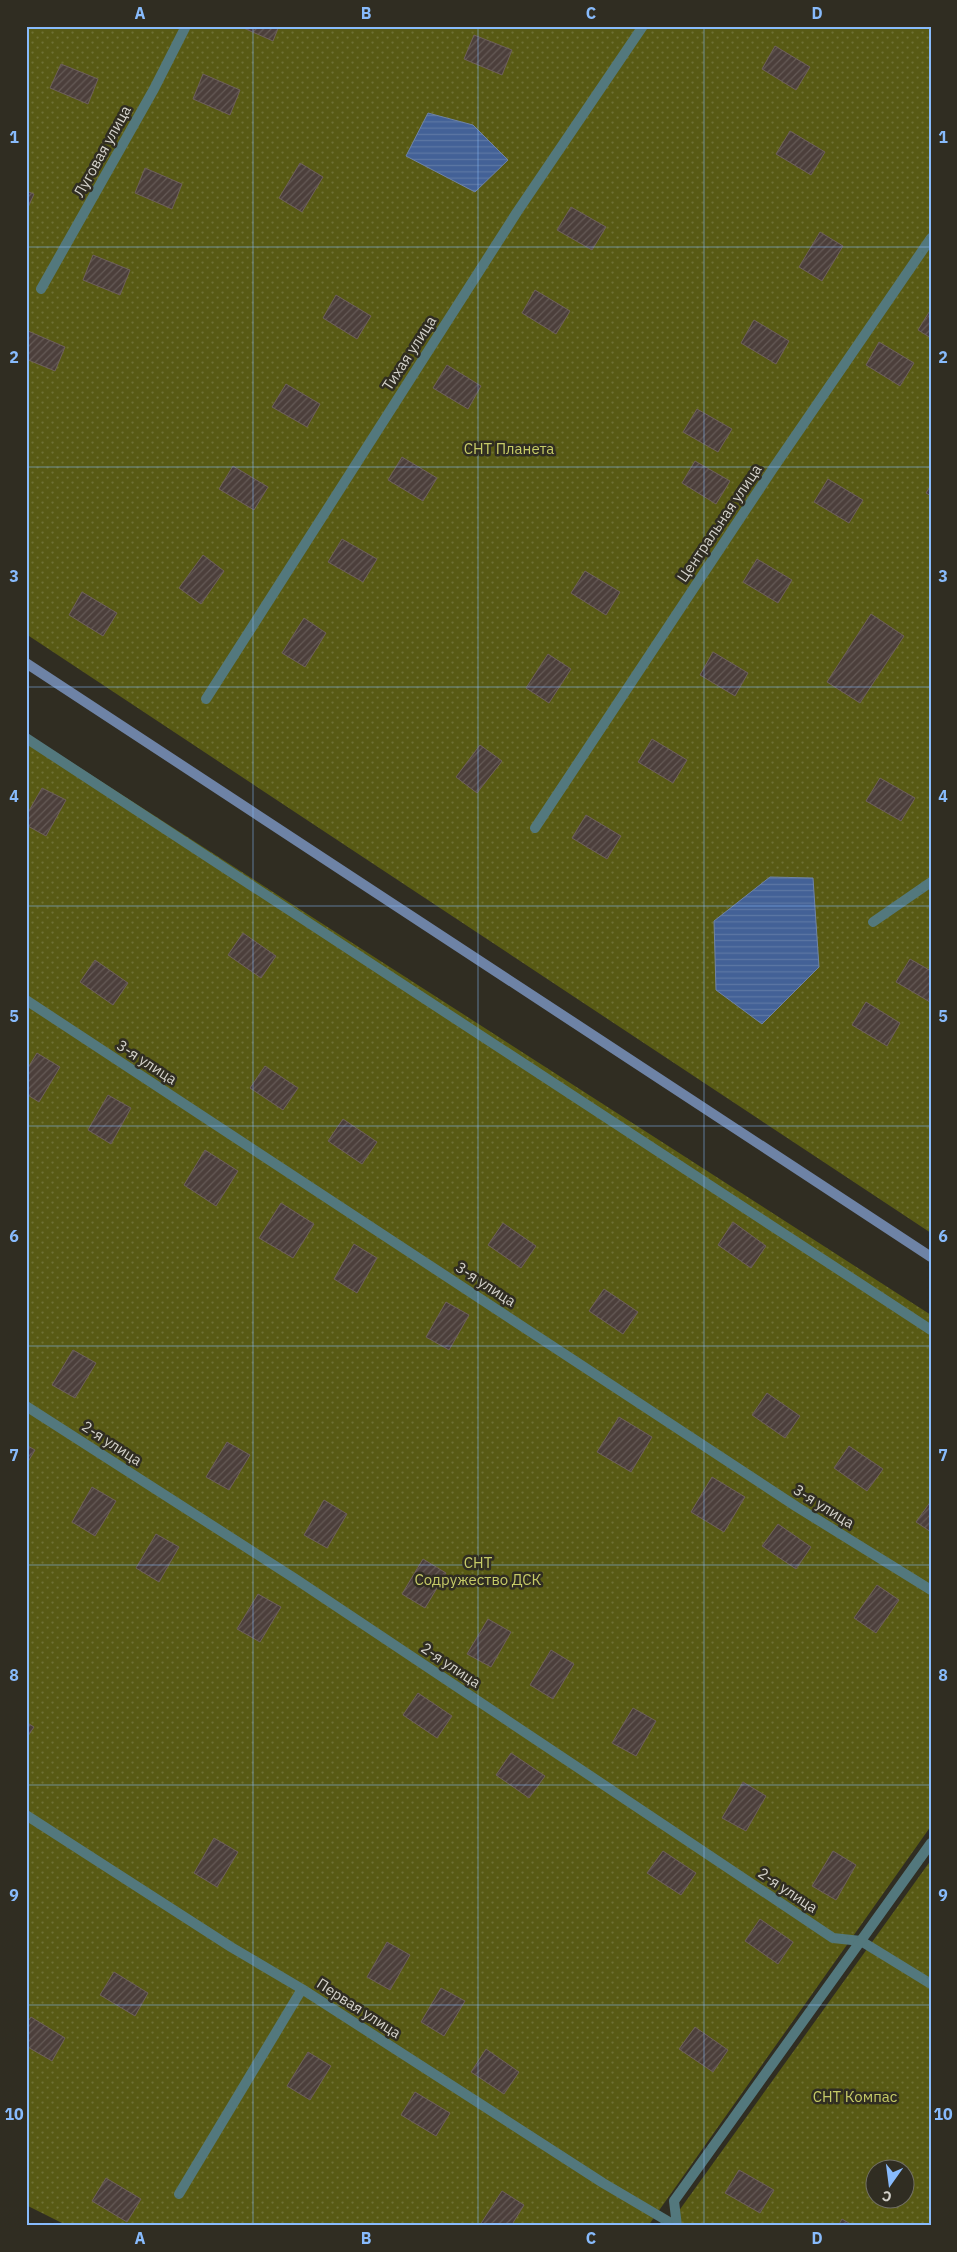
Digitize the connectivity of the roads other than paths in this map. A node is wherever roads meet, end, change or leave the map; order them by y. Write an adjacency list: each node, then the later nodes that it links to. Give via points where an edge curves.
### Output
1 (186, 26): 4 (street, Луговая улица)
2 (643, 26): 5 (street, Тихая улица, via 516,212)
3 (931, 238): 7 (street, Центральная улица, via 772,470)
4 (41, 289)
5 (206, 699)
6 (26, 738): 11 (street)
7 (535, 828)
8 (931, 882): 9 (street)
9 (873, 922)
10 (26, 1000): 13 (street, 3-я улица, via 797,1507)
11 (931, 1330)
12 (26, 1406): 16 (street, 2-я улица, via 294,1578 834,1938)
13 (931, 1590)
14 (26, 1815): 18 (street, Первая улица)
15 (931, 1843): 16 (street)
16 (861, 1942): 17 (street); 20 (street, via 674,2201)
17 (931, 1984)
18 (302, 1989): 19 (street); 20 (street, Первая улица, via 603,2183)
19 (179, 2194)
20 (677, 2226)

